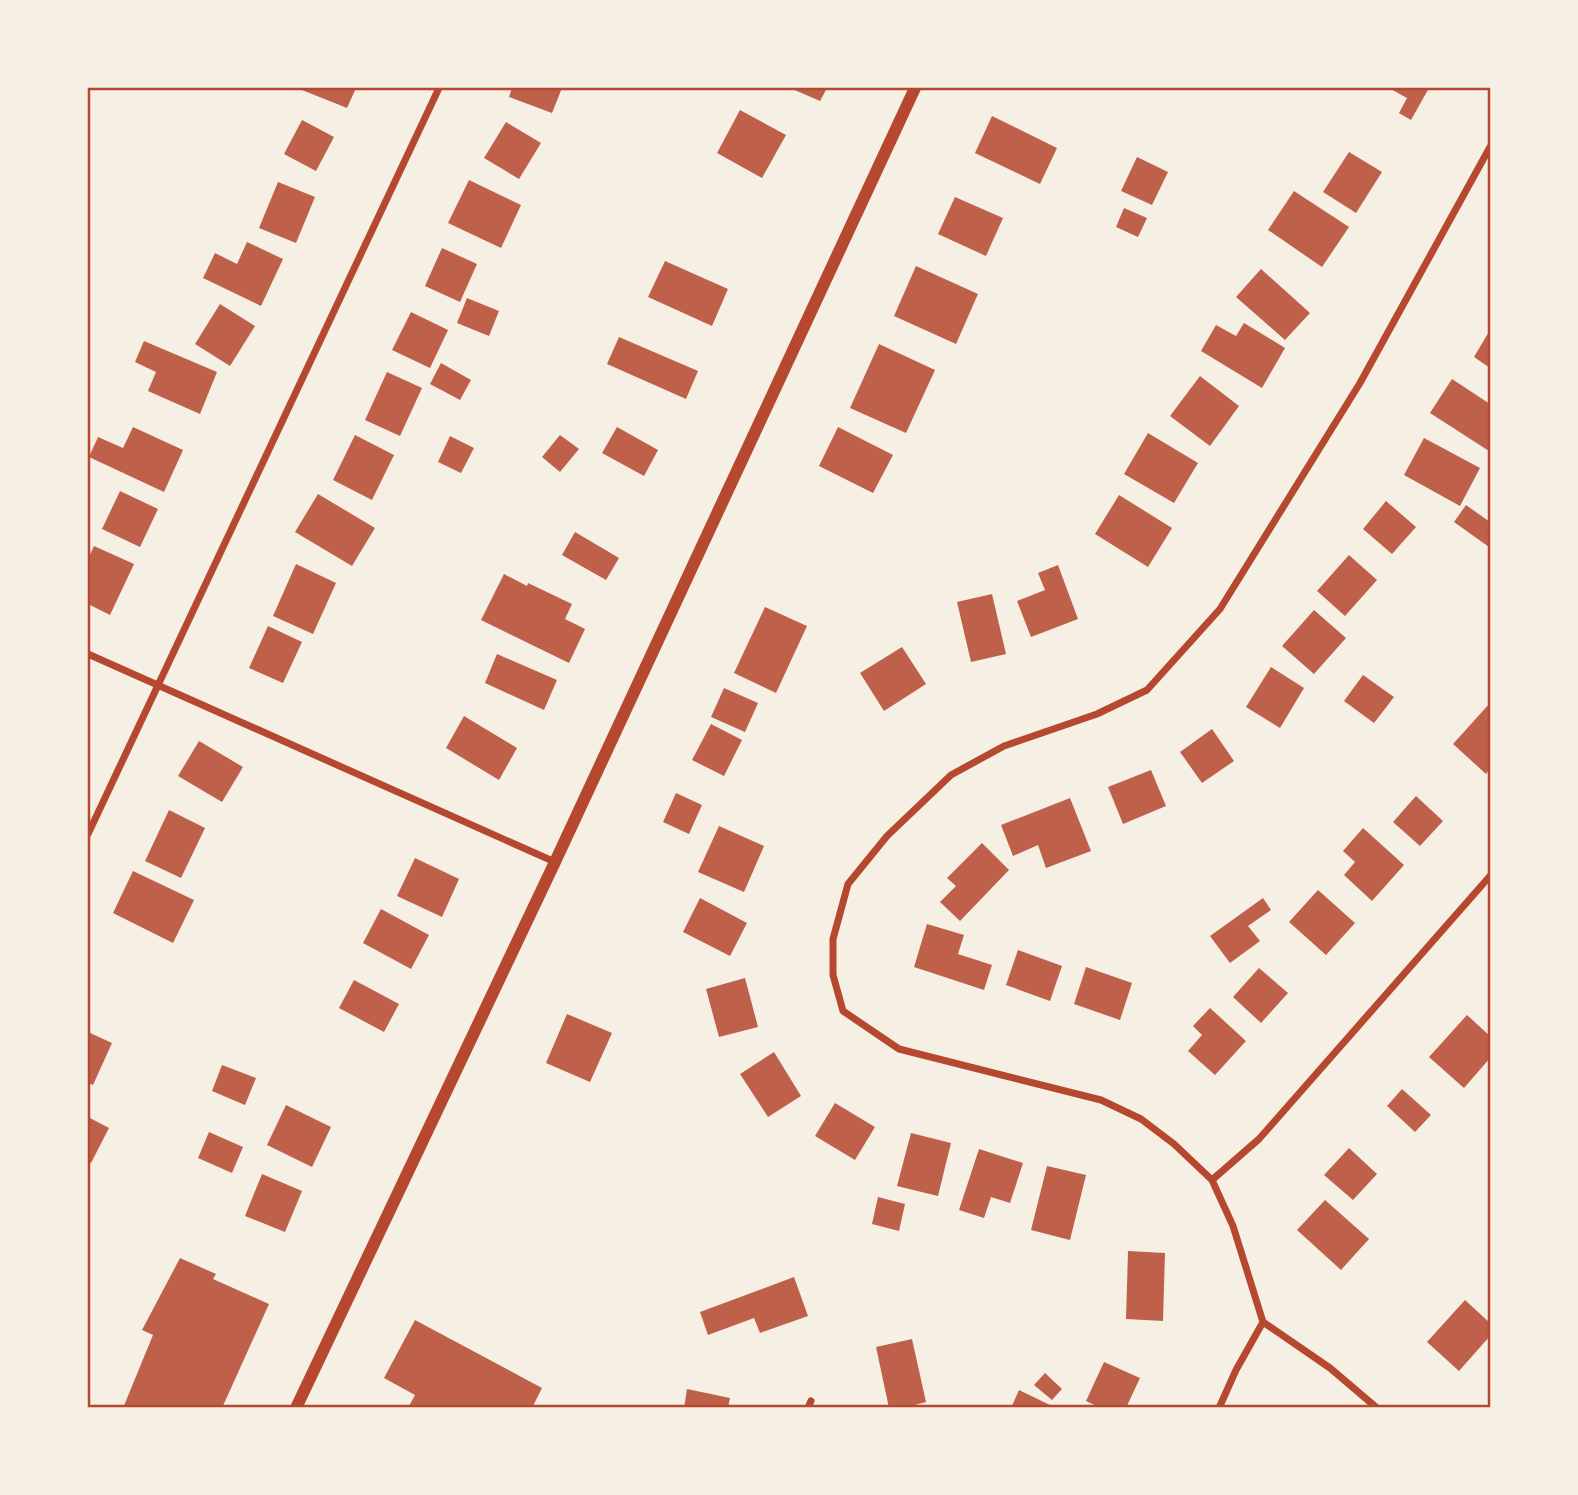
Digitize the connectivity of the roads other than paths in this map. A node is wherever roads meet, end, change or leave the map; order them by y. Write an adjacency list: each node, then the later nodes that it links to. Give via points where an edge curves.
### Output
1 (439, 88): 5 (street)
2 (915, 88): 7 (street)
3 (1490, 147): 9 (street, via 1360,383 1220,609 1147,690 1097,714 1004,746 951,775 887,836 848,884 833,939 834,975 843,1011 900,1049 1101,1100 1141,1119)
4 (88, 654): 5 (street)
5 (158, 684): 6 (street); 7 (street)
6 (88, 834)
7 (555, 862): 11 (street)
8 (1490, 876): 9 (street, via 1259,1139)
9 (1212, 1180): 10 (street, via 1233,1226)
10 (1263, 1322): 12 (street); 13 (street, via 1330,1368)
11 (296, 1408)
12 (1219, 1408)
13 (1377, 1408)

